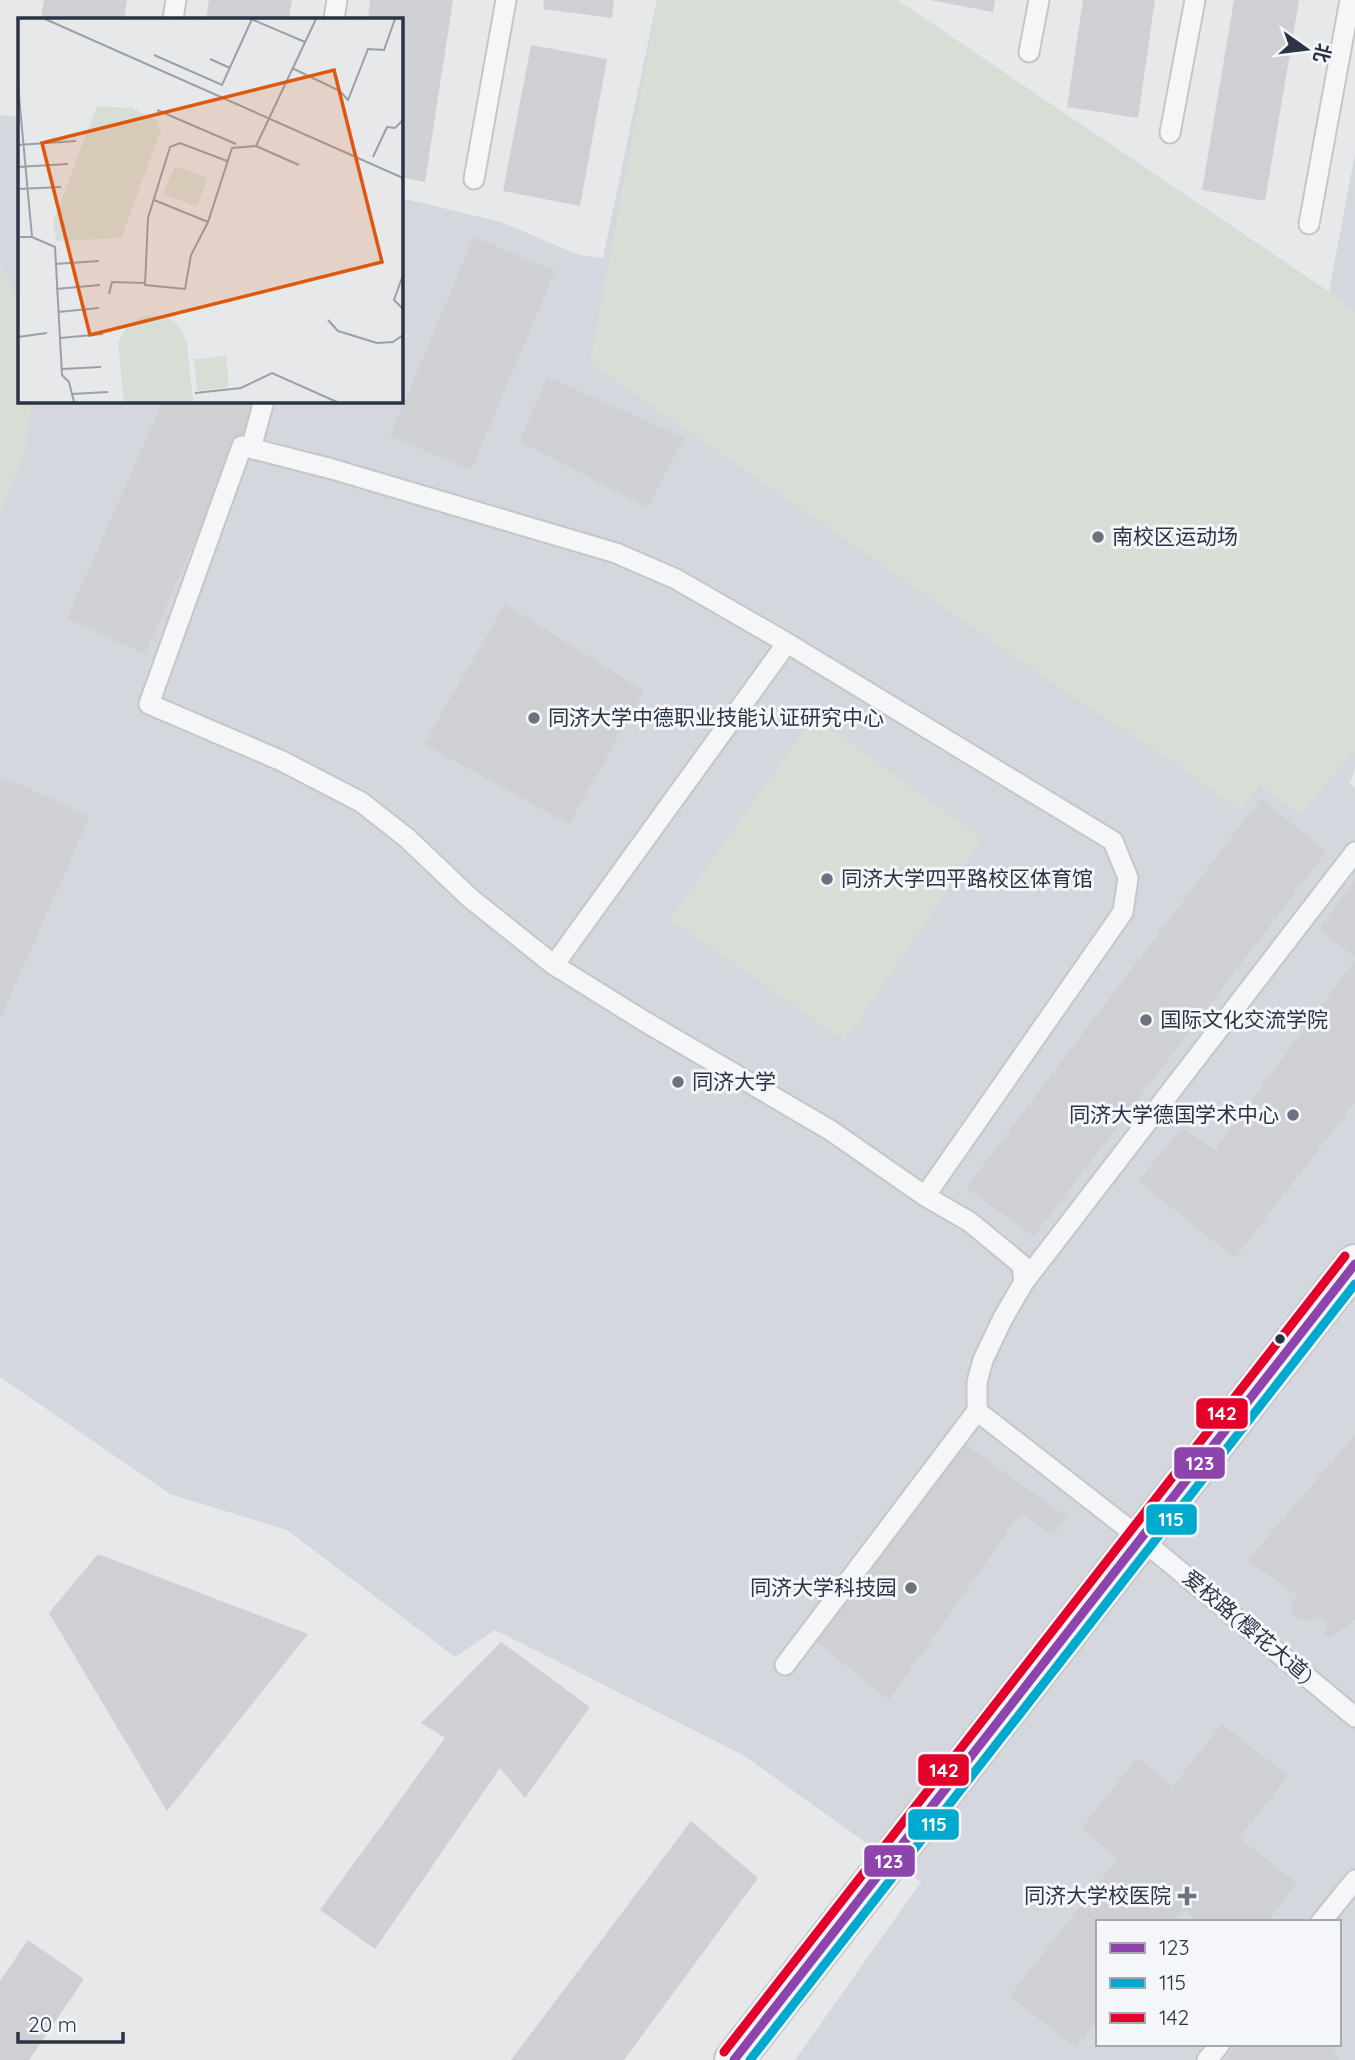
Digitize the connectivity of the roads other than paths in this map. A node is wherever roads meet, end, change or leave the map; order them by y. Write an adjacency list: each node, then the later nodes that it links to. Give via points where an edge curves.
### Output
1 (176, 0): 7 (lane)
2 (337, 0): 8 (lane)
3 (506, 0): 11 (lane)
4 (1039, 0): 9 (lane)
5 (1195, 0): 10 (lane)
6 (1350, 0): 12 (lane)
7 (173, 18)
8 (334, 18)
9 (1029, 52)
10 (1170, 132)
11 (474, 179)
12 (1309, 223)
13 (264, 402): 14 (lane)
14 (251, 448): 15 (lane, via 616,553 676,579); 17 (lane, via 242,446 149,704 282,761 361,802)
15 (787, 643): 17 (lane); 18 (lane, via 1113,841 1128,878 1123,912)
16 (1355, 852): 20 (lane)
17 (554, 965): 18 (lane, via 830,1130)
18 (925, 1196): 20 (lane, via 970,1222 1006,1251 1022,1265)
19 (1355, 1264): 22 (street)
20 (1024, 1282): 21 (lane, via 983,1360)
21 (977, 1410): 22 (lane, 爱校路(樱花大道)); 23 (lane)
22 (1140, 1538): 24 (lane, 爱校路(樱花大道)); 28 (street)
23 (785, 1665)
24 (1355, 1717)
25 (1355, 1880): 26 (lane)
26 (1323, 1920)
27 (1218, 2046): 29 (lane)
28 (734, 2060)
29 (1207, 2060)

